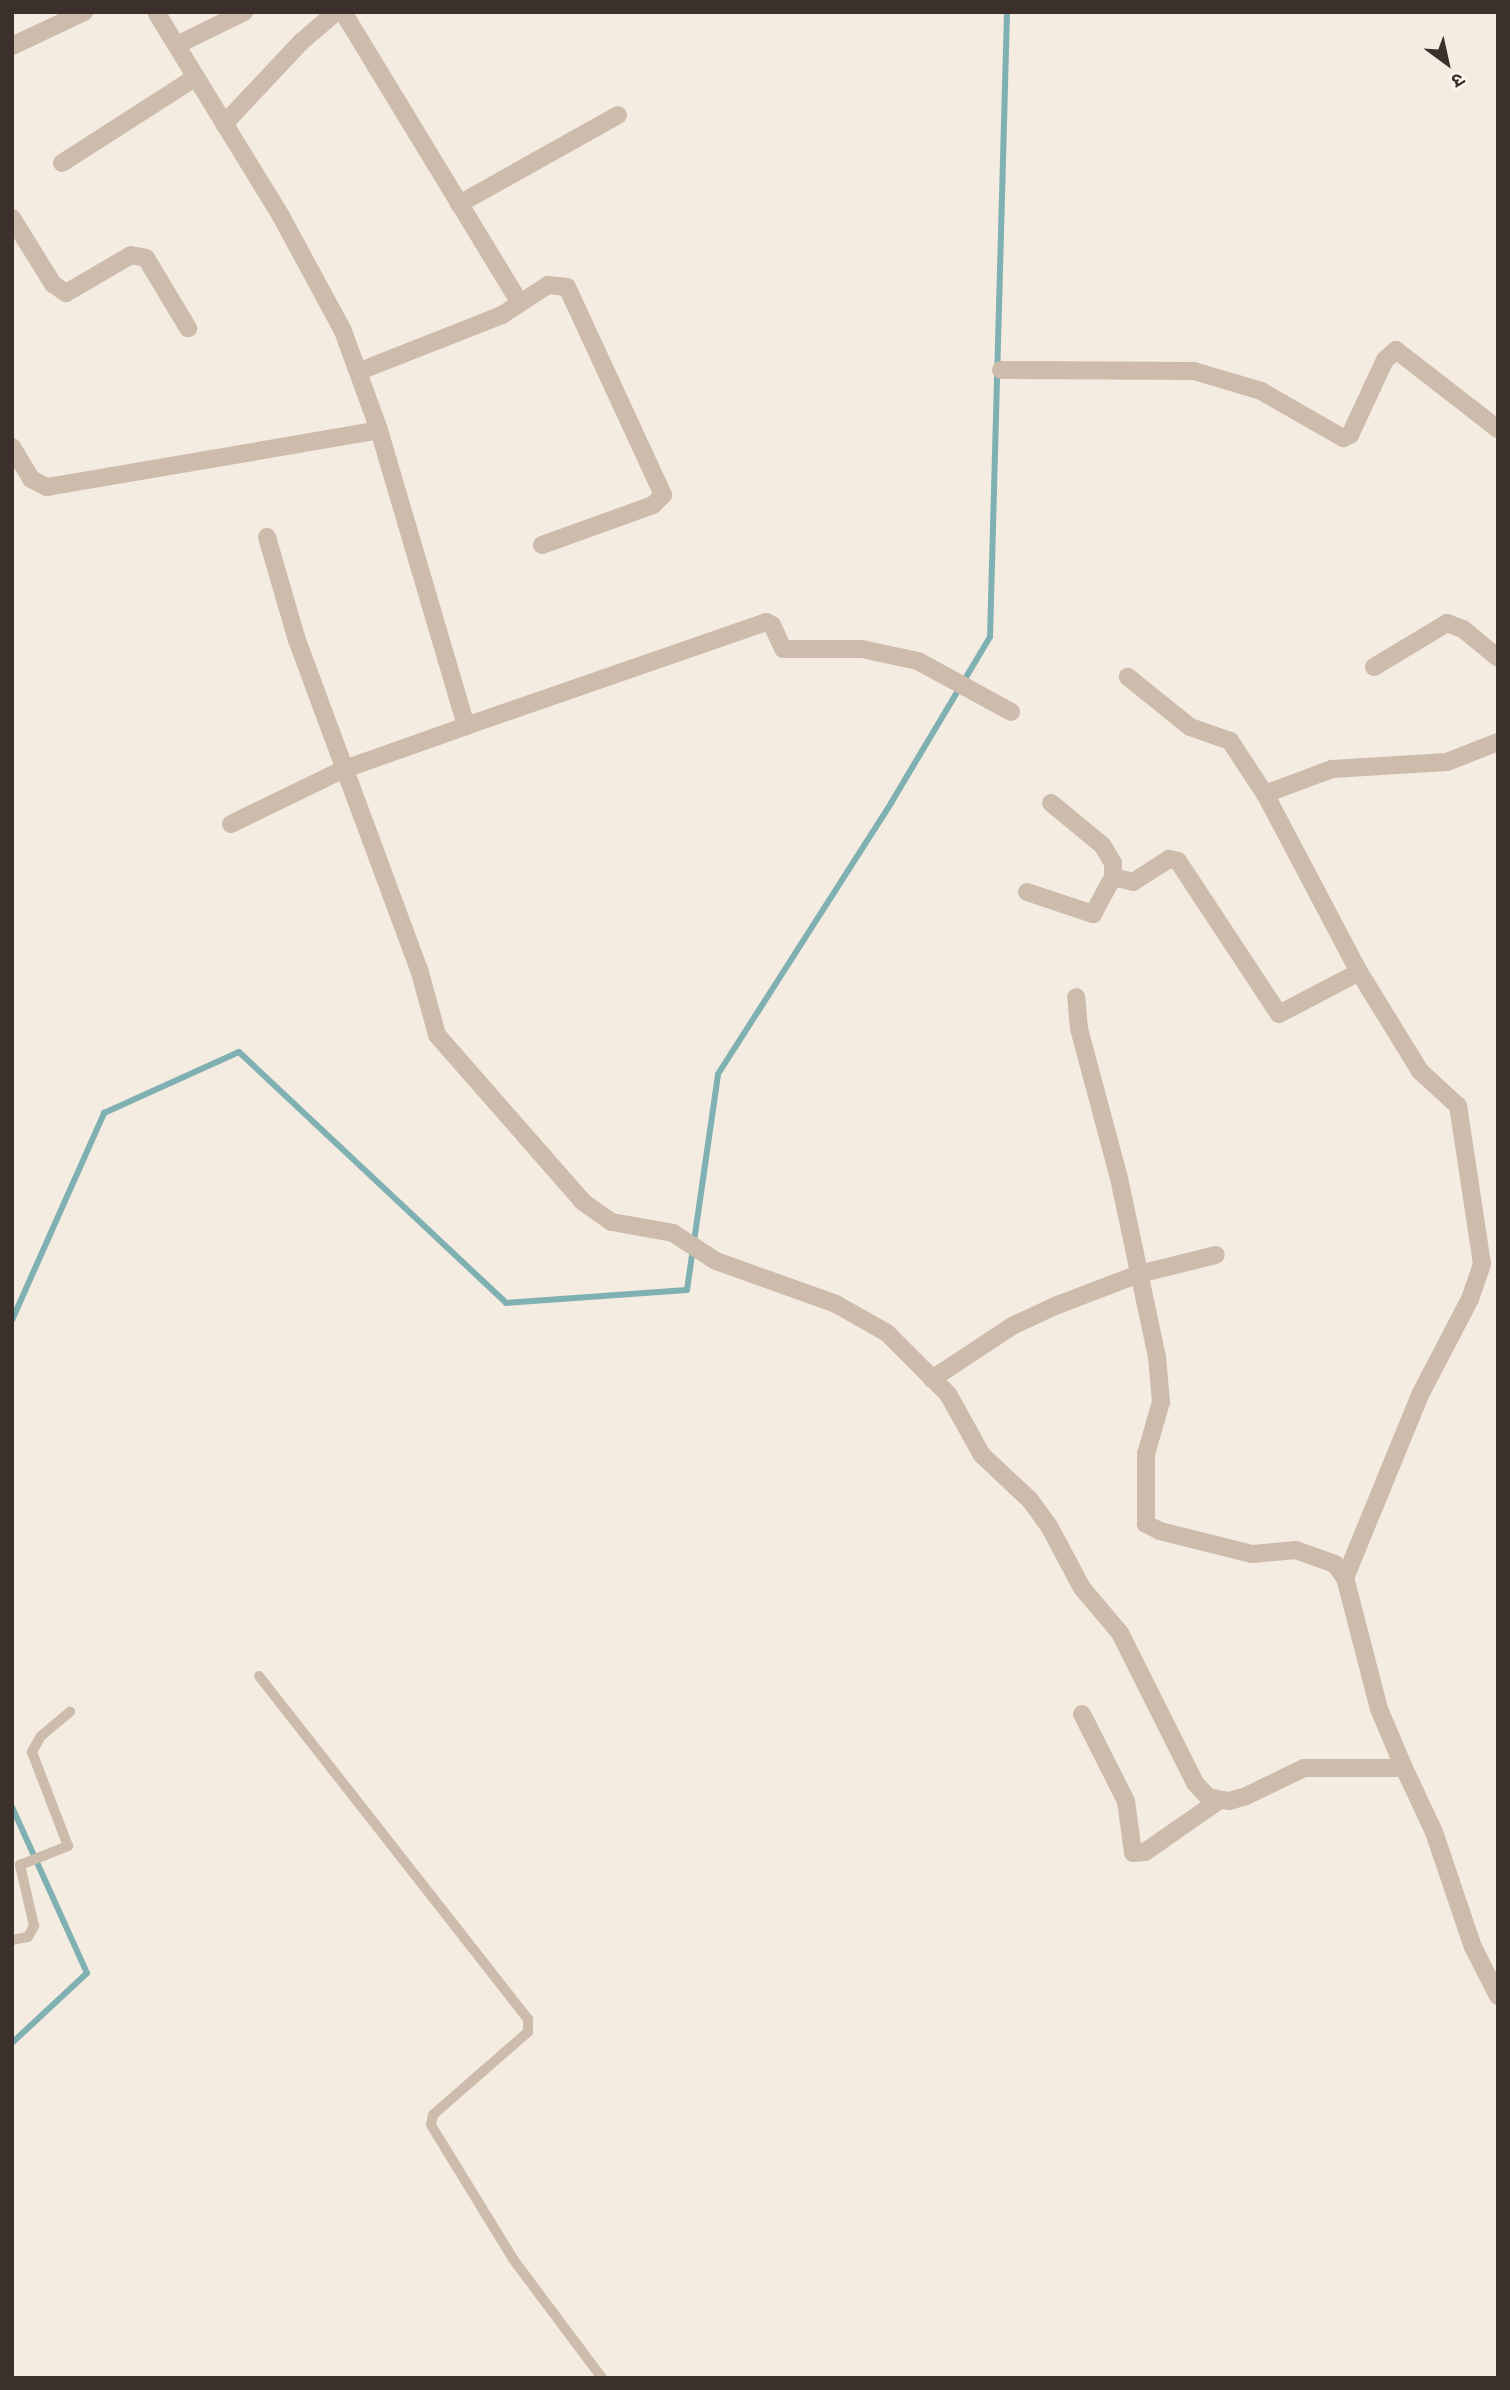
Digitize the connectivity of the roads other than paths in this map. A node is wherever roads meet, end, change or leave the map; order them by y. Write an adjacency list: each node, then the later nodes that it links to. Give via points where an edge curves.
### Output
1 (84, 12): 7 (street)
2 (156, 12): 6 (street)
3 (244, 12): 6 (street)
4 (336, 12): 10 (street, via 310,32)
5 (343, 12): 12 (street)
6 (177, 45): 8 (street)
7 (12, 46)
8 (196, 77): 10 (street); 11 (street)
9 (618, 115): 12 (street)
10 (225, 124): 17 (street, via 319,284)
11 (62, 163)
12 (459, 204): 14 (street)
13 (12, 218): 15 (street, via 53,285 66,293 131,255 146,258)
14 (519, 301): 17 (street, via 502,315); 22 (street, via 558,283 571,292 663,495 653,505)
15 (188, 328)
16 (1001, 370): 18 (street, via 1194,371 1261,391 1348,438 1385,360 1396,350)
17 (360, 371): 19 (street)
18 (1498, 429)
19 (379, 430): 20 (street, via 47,487 31,479); 27 (street)
20 (12, 447)
21 (267, 537): 29 (street)
22 (542, 545)
23 (1498, 657): 24 (street, via 1463,629 1447,623)
24 (1374, 667)
25 (1128, 677): 30 (street, via 1190,727 1227,737)
26 (1011, 712): 27 (street, via 918,661 862,649 783,649 766,622)
27 (466, 726): 29 (street)
28 (1498, 741): 30 (street, via 1447,761 1332,769)
29 (342, 770): 32 (street); 39 (street, via 419,969 437,1035 583,1202 612,1222 673,1233 716,1261 858,1314 887,1334)
30 (1265, 794): 35 (street)
31 (1051, 803): 33 (street, via 1102,845 1113,863)
32 (231, 824)
33 (1113, 877): 34 (street, via 1093,914); 35 (street, via 1133,882 1169,859 1178,861 1279,1014)
34 (1027, 892)
35 (1359, 972): 40 (street, via 1420,1071 1458,1106 1482,1265 1421,1393)
36 (1076, 997): 38 (street, via 1079,1029)
37 (1216, 1255): 38 (street)
38 (1139, 1274): 39 (street, via 1014,1325); 40 (street, via 1157,1357 1161,1402 1146,1454 1146,1524 1252,1554 1315,1553 1335,1564)
39 (932, 1379): 45 (street, via 956,1404 982,1455 1030,1500 1049,1526 1082,1588 1120,1633 1200,1790)
40 (1345, 1578): 44 (street, via 1365,1665)
41 (260, 1676): 48 (lane, via 528,2019 528,2032 433,2115 431,2125 513,2259)
42 (70, 1713): 46 (lane, via 41,1736 32,1752 66,1849 19,1868 33,1931)
43 (1082, 1714): 45 (street, via 1126,1801 1133,1853 1145,1852)
44 (1404, 1768): 45 (street, via 1304,1768 1246,1796); 47 (street, via 1434,1832 1473,1947)
45 (1218, 1801)
46 (12, 1940)
47 (1498, 1996)
48 (602, 2378)

